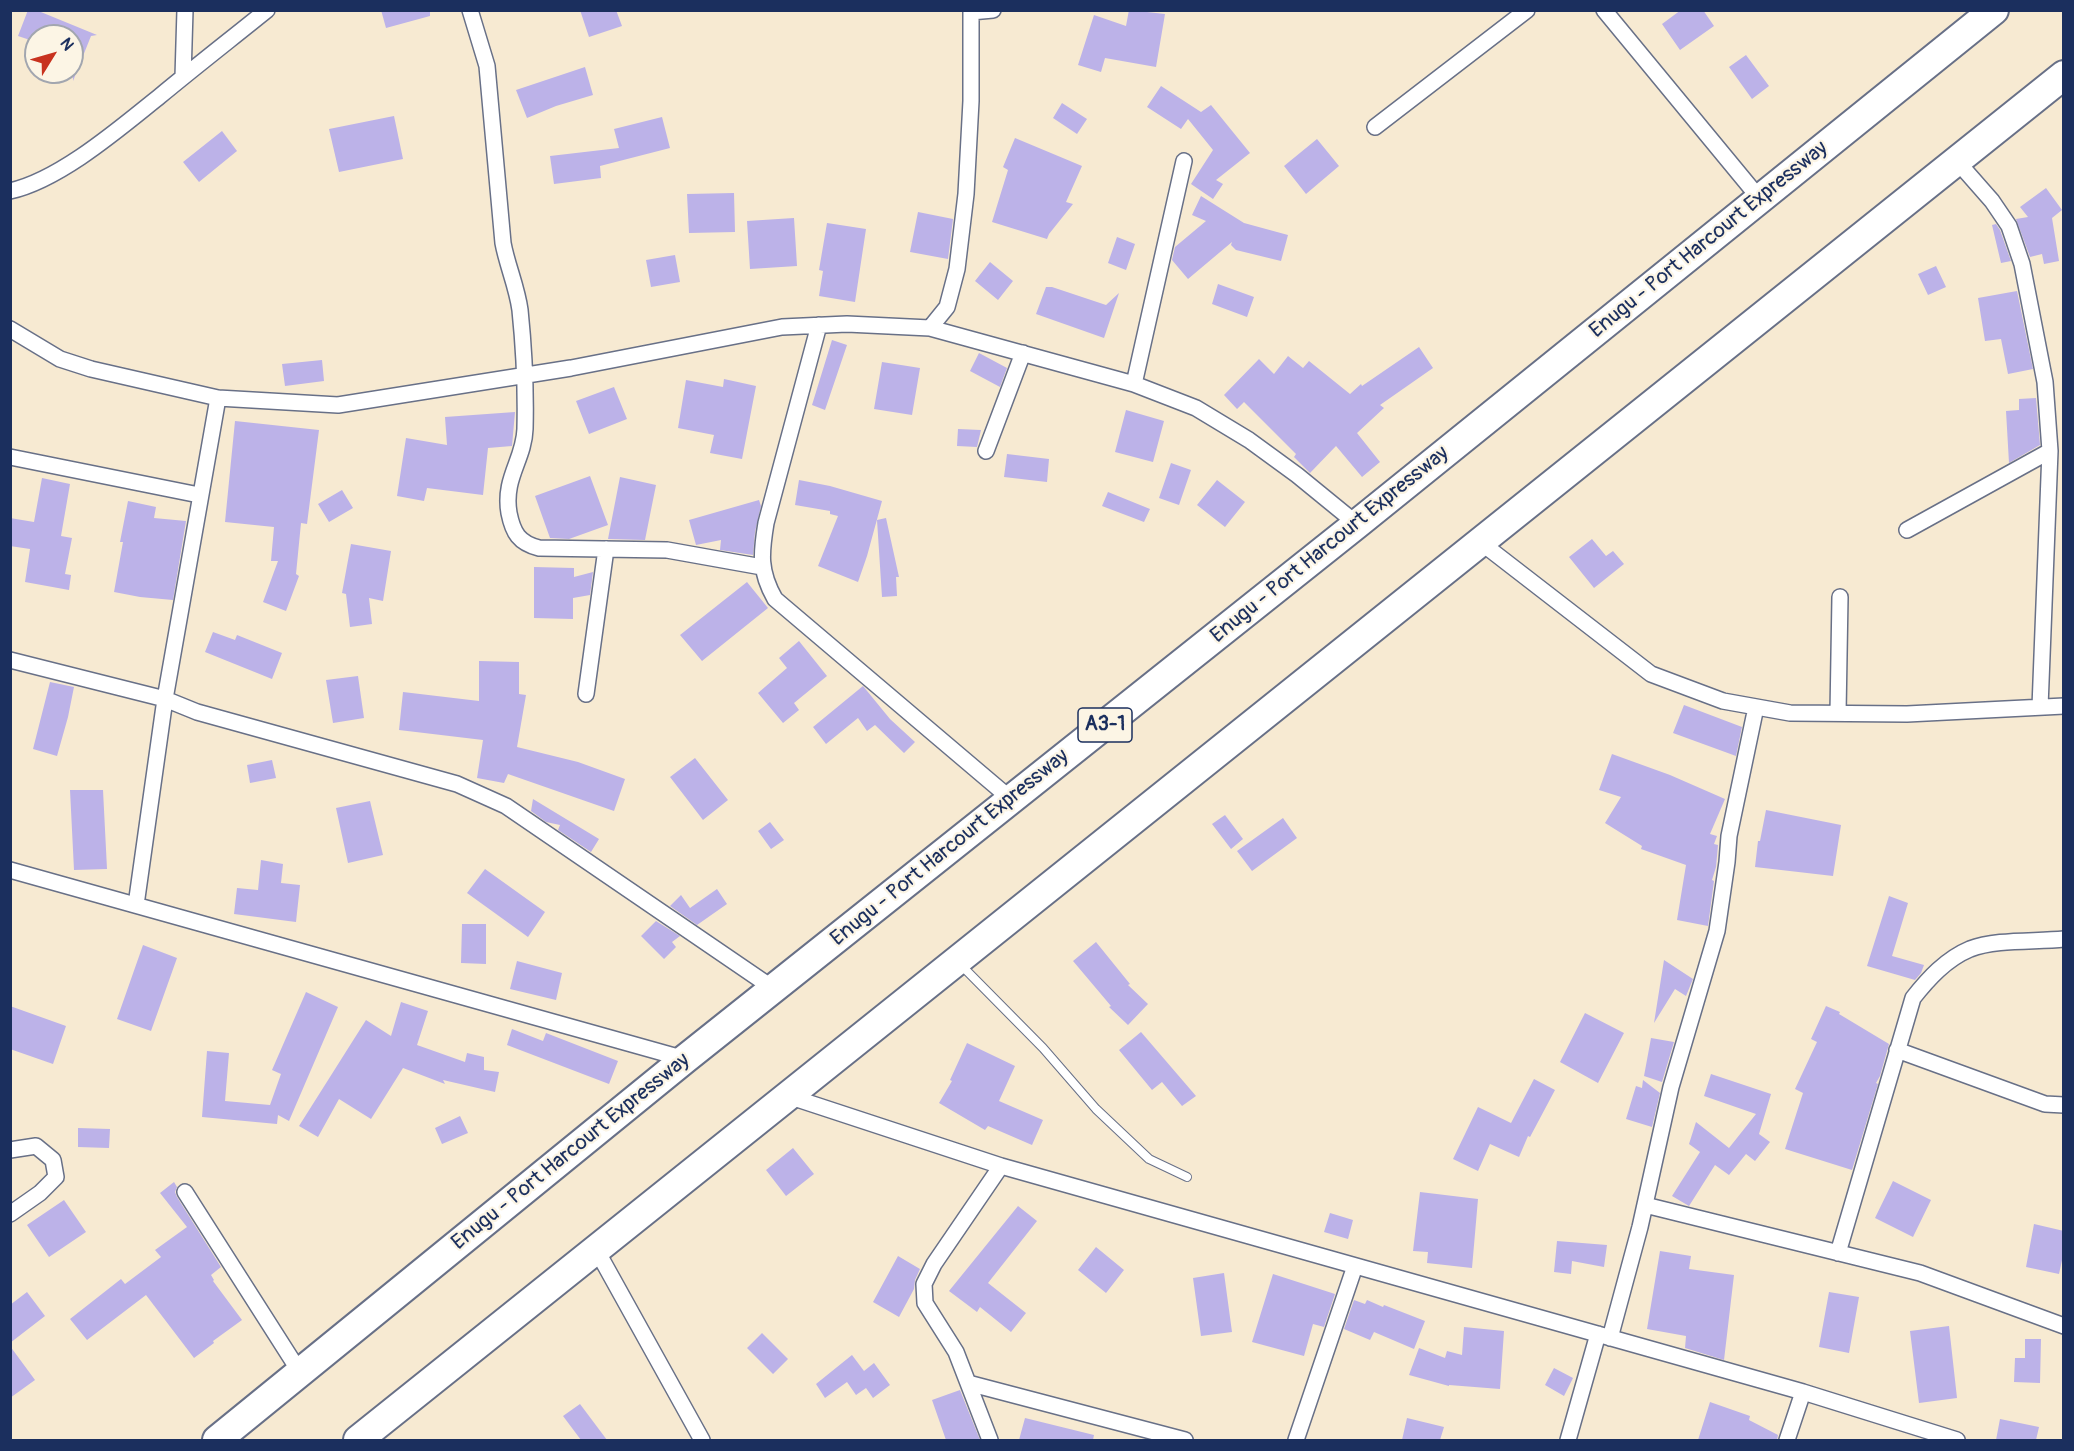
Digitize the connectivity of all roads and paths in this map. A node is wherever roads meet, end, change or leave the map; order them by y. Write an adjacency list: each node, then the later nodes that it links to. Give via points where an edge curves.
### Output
1 (185, 10): 10 (street)
2 (267, 10): 10 (street)
3 (470, 10): 20 (street, via 487,66 503,243 519,309)
4 (993, 10): 8 (street)
5 (1527, 10): 11 (street)
6 (1604, 10): 15 (street)
7 (1994, 10): 15 (highway, Enugu - Port Harcourt Expressway / A3-1)
8 (971, 11): 17 (street, via 966,194 957,269 946,307)
9 (2064, 75): 12 (highway)
10 (183, 77): 14 (street, via 110,136 44,179)
11 (1375, 126)
12 (1956, 160): 24 (street, via 2001,213 2022,264 2045,382); 29 (highway)
13 (1184, 161): 21 (street)
14 (10, 191)
15 (1760, 200): 27 (highway, Enugu - Port Harcourt Expressway / A3-1)
16 (819, 325): 17 (street); 20 (street, via 782,327); 31 (street, via 766,523)
17 (930, 328): 19 (street)
18 (10, 329): 22 (street, via 60,359)
19 (1023, 353): 21 (street); 23 (street)
20 (526, 375): 22 (street, via 338,405); 30 (street, via 524,438 508,485 514,532 519,540 539,548)
21 (1134, 384): 27 (street, via 1196,408 1249,440)
22 (218, 398): 26 (street)
23 (986, 451)
24 (2050, 451): 28 (street); 38 (street)
25 (10, 457): 26 (street)
26 (199, 495): 35 (street)
27 (1357, 524): 40 (highway, Enugu - Port Harcourt Expressway / A3-1)
28 (1907, 530)
29 (1479, 541): 37 (street, via 1652,674 1723,701); 44 (highway)
30 (606, 549): 31 (street, via 667,550); 34 (street)
31 (762, 567): 40 (street, via 775,598)
32 (1840, 597): 39 (street)
33 (10, 660): 35 (street)
34 (586, 694)
35 (165, 699): 42 (street); 45 (street, via 197,712 457,784 506,806)
36 (2064, 706): 38 (street)
37 (1756, 707): 39 (street, via 1790,713); 54 (street, via 1729,836 1717,931 1671,1087)
38 (2040, 707): 39 (street, via 1907,714)
39 (1838, 713)
40 (1011, 800): 45 (highway, Enugu - Port Harcourt Expressway / A3-1)
41 (10, 870): 42 (street)
42 (136, 905): 47 (street)
43 (2064, 939): 46 (street, via 1970,949 1947,962 1912,998)
44 (957, 960): 48 (highway); 52 (lane, via 1096,1109 1149,1159)
45 (774, 988): 47 (highway, Enugu - Port Harcourt Expressway / A3-1)
46 (1897, 1050): 49 (street, via 2045,1104); 57 (street)
47 (685, 1059): 61 (highway, Enugu - Port Harcourt Expressway / A3-1)
48 (788, 1096): 51 (street); 56 (highway)
49 (2064, 1105)
50 (10, 1150): 55 (street, via 36,1146 53,1160 56,1178)
51 (1001, 1166): 58 (street); 62 (street, via 924,1284 925,1303 956,1352)
52 (1186, 1177)
53 (185, 1192): 61 (street)
54 (1645, 1205): 57 (street); 60 (street)
55 (10, 1214)
56 (596, 1250): 66 (highway); 67 (street)
57 (1838, 1253): 59 (street, via 1920,1274)
58 (1355, 1266): 60 (street); 70 (street)
59 (2064, 1326)
60 (1604, 1336): 63 (street); 71 (street)
61 (301, 1374): 65 (highway, Enugu - Port Harcourt Expressway / A3-1)
62 (968, 1383): 64 (street); 68 (street)
63 (1803, 1392): 72 (street); 73 (street)
64 (1168, 1438): 69 (street)
65 (217, 1440)
66 (358, 1440)
67 (702, 1440)
68 (990, 1440)
69 (1185, 1440)
70 (1296, 1440)
71 (1568, 1440)
72 (1787, 1440)
73 (1957, 1440)

